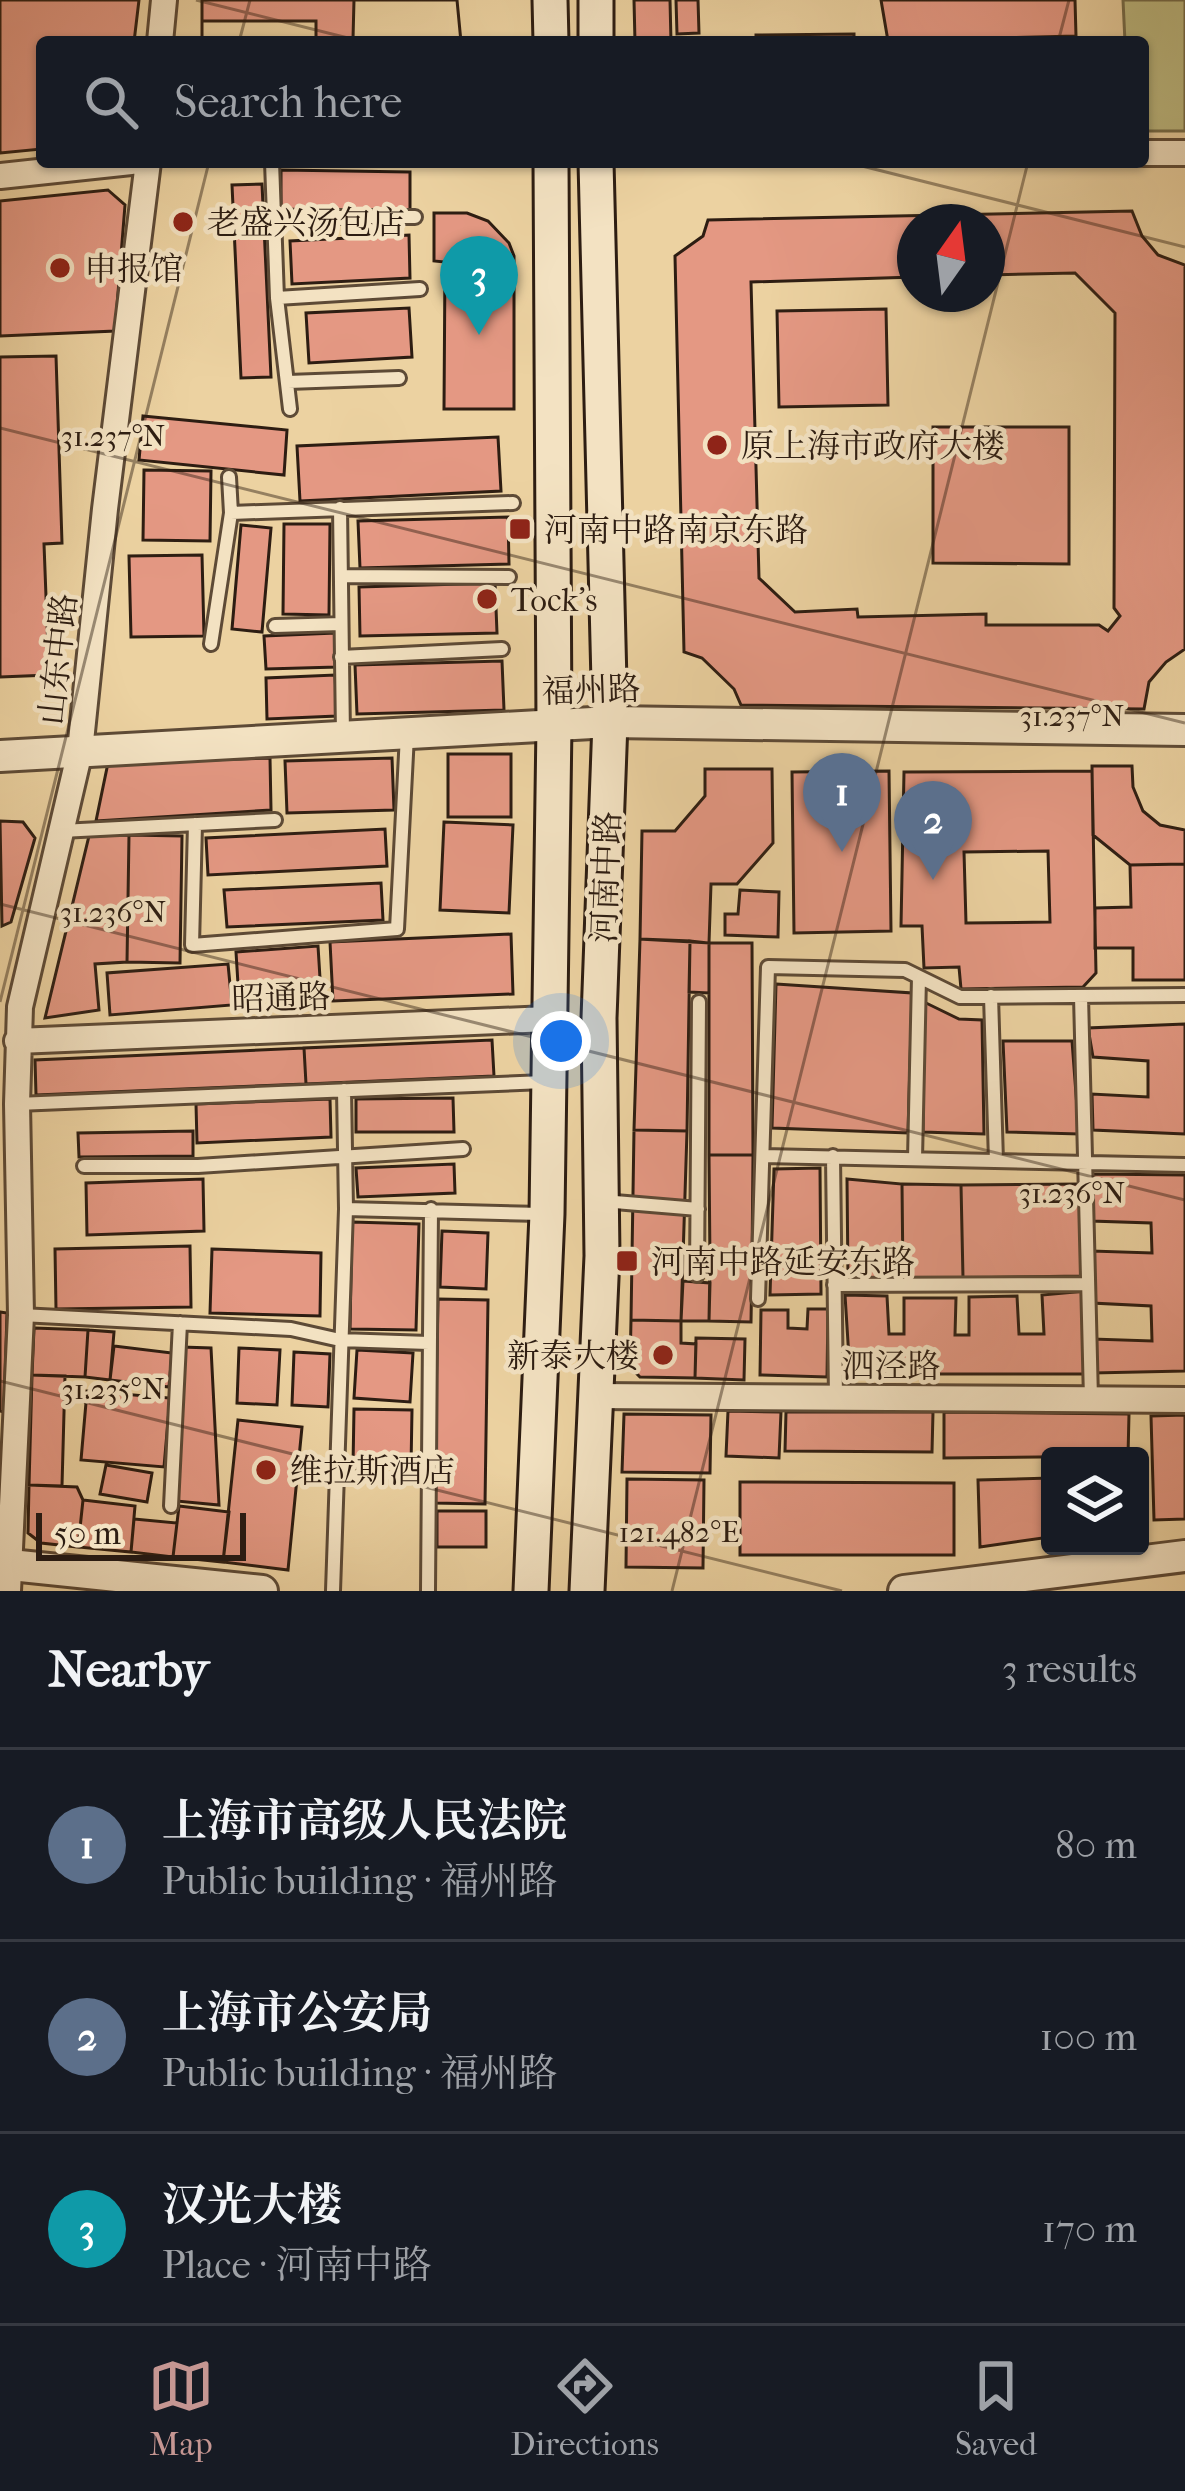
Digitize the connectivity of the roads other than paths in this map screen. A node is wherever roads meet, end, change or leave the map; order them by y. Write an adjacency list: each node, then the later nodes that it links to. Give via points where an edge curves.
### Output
1 (164, 0): 4 (street)
2 (550, 0): 5 (main road)
3 (596, 0): 6 (main road)
4 (161, 36)
5 (550, 36)
6 (596, 36)
7 (1149, 153): 8 (street)
8 (1185, 153)
9 (75, 168): 14 (street)
10 (147, 168): 38 (street, 山东中路)
11 (272, 168): 15 (lane)
12 (551, 168): 34 (main road, 河南中路)
13 (596, 168): 33 (main road, 河南中路)
14 (0, 176)
15 (274, 217): 16 (lane); 18 (lane)
16 (415, 217)
17 (420, 290): 18 (lane)
18 (277, 298): 20 (lane)
19 (399, 378): 20 (lane)
20 (288, 382): 21 (lane)
21 (290, 409)
22 (230, 477): 25 (lane)
23 (512, 503): 24 (lane)
24 (340, 508): 25 (lane); 26 (lane)
25 (231, 513): 30 (lane)
26 (341, 576): 27 (lane); 28 (lane)
27 (509, 577)
28 (341, 624): 29 (lane); 32 (lane)
29 (275, 626)
30 (211, 644)
31 (502, 649): 32 (lane)
32 (341, 657): 37 (lane)
33 (610, 722): 34 (street, 福州路); 35 (street, 福州路); 62 (main road, 河南中路, via 598,1018)
34 (554, 725): 36 (street, 福州路); 48 (main road, 河南中路)
35 (1185, 730)
36 (406, 734): 37 (street, 福州路); 41 (lane, via 397,929 192,945)
37 (343, 736): 38 (street, 福州路)
38 (80, 751): 39 (street, 福州路); 42 (street, 山东中路)
39 (0, 756)
40 (275, 820): 41 (lane)
41 (195, 824): 42 (lane)
42 (59, 831): 49 (street, 山东中路)
43 (919, 976): 46 (lane, via 960,997); 55 (lane, via 768,967); 57 (lane)
44 (1185, 995): 45 (lane)
45 (1082, 996): 46 (lane); 59 (lane)
46 (991, 997): 58 (lane)
47 (699, 1002): 65 (lane)
48 (548, 1019): 49 (street, 昭通路); 50 (main road, 河南中路)
49 (17, 1041): 52 (street, 山东中路)
50 (547, 1082): 51 (lane); 66 (main road, 河南中路)
51 (344, 1090): 52 (lane); 54 (lane)
52 (17, 1104): 71 (street, 山东中路)
53 (463, 1149): 54 (lane)
54 (345, 1154): 60 (lane); 63 (lane)
55 (763, 1156): 56 (lane); 70 (lane)
56 (832, 1156): 57 (lane); 69 (lane)
57 (915, 1159): 58 (lane)
58 (996, 1161): 59 (lane)
59 (1086, 1163): 61 (lane); 68 (lane)
60 (83, 1166)
61 (1185, 1166)
62 (602, 1201): 65 (lane); 75 (main road, 河南中路)
63 (346, 1209): 64 (lane); 73 (lane)
64 (431, 1209): 66 (lane); 74 (lane)
65 (698, 1209): 67 (lane)
66 (547, 1214): 85 (main road, 河南中路)
67 (697, 1275)
68 (1088, 1284): 69 (lane); 77 (lane)
69 (834, 1285): 76 (lane)
70 (758, 1299)
71 (14, 1304): 72 (lane); 81 (street, 山东中路)
72 (180, 1323): 73 (lane); 79 (lane)
73 (340, 1340): 74 (lane); 83 (lane)
74 (429, 1342): 84 (lane)
75 (596, 1396): 76 (street, 泗泾路); 86 (main road, 河南中路)
76 (836, 1398): 77 (street, 泗泾路)
77 (1091, 1400): 78 (street, 泗泾路)
78 (1185, 1400)
79 (171, 1506)
80 (1185, 1556): 87 (street)
81 (6, 1573): 82 (street)
82 (262, 1591)
83 (333, 1591)
84 (428, 1591)
85 (531, 1591)
86 (587, 1591)
87 (904, 1591)

